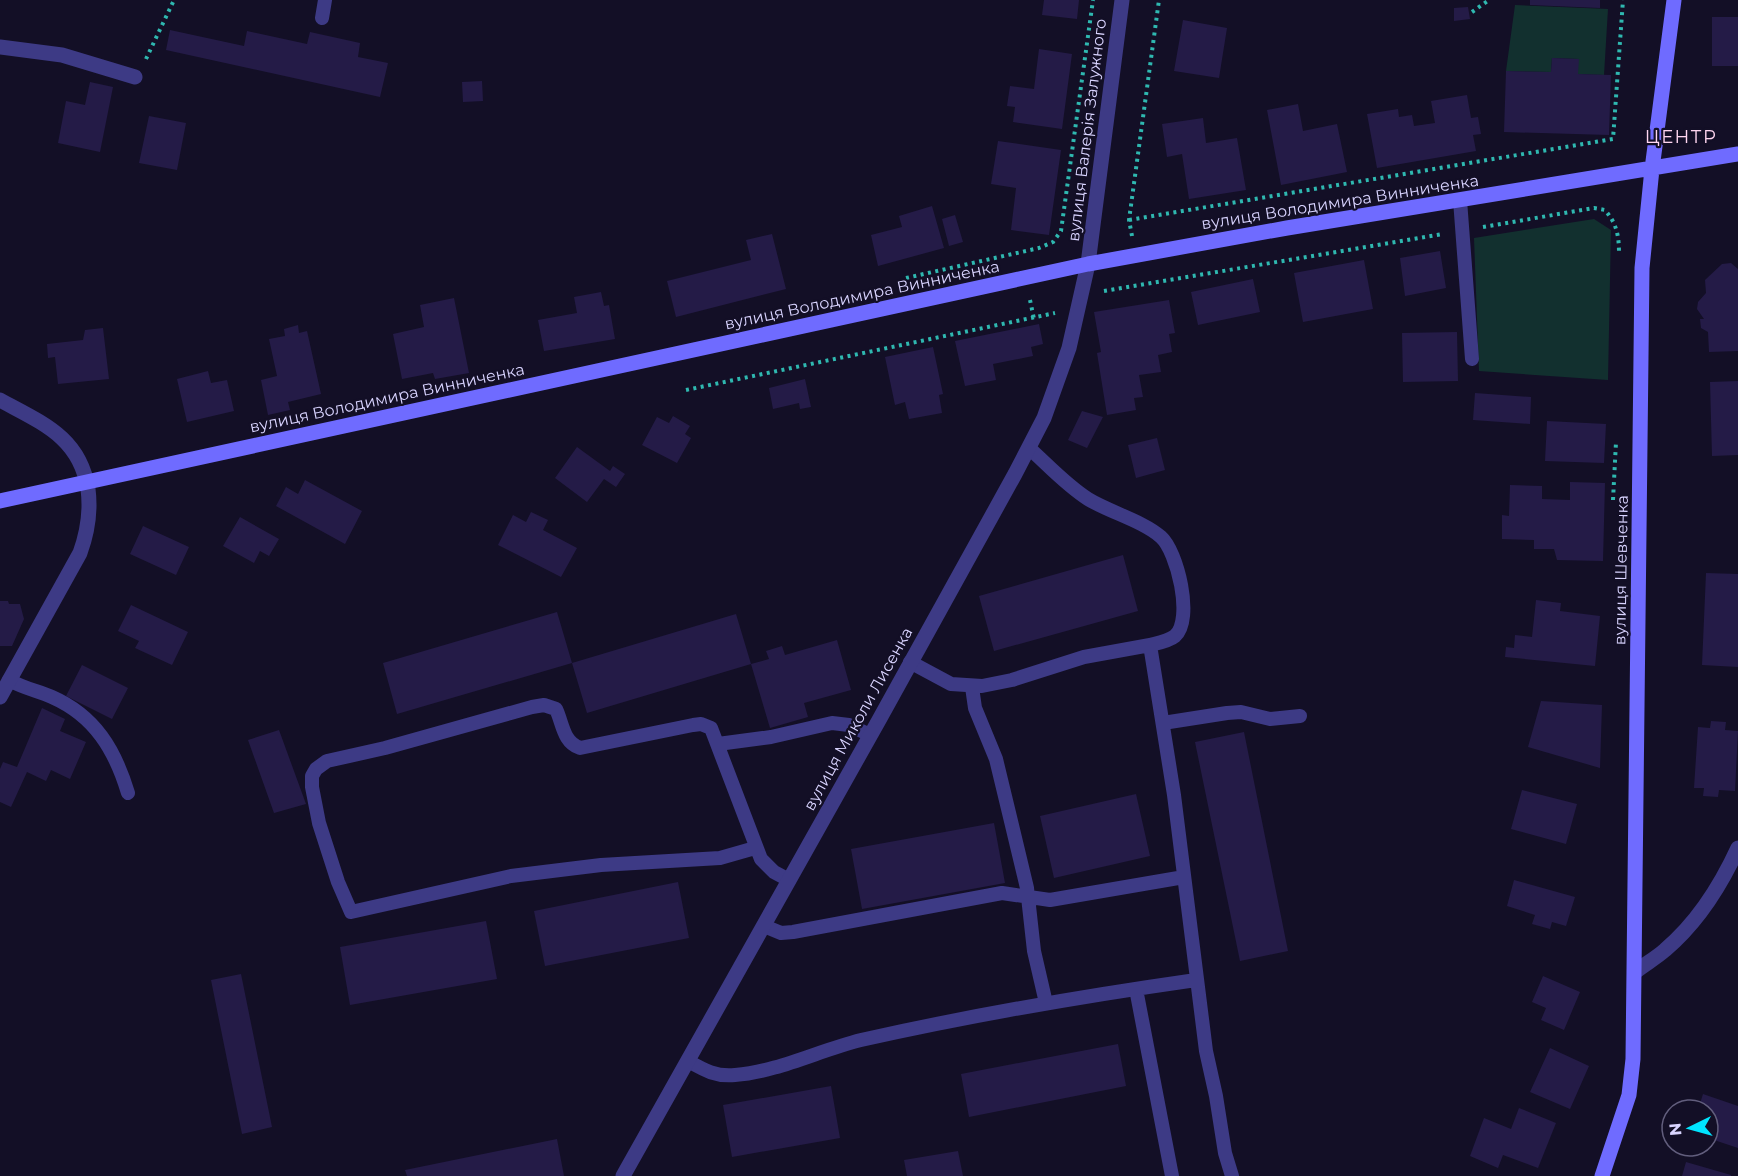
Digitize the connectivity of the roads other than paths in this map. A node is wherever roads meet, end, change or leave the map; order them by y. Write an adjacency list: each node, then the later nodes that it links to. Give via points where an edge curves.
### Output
1 (325, 0): 4 (lane)
2 (1122, 0): 10 (street, вулиця Валерія Залужного)
3 (1674, 0): 8 (main road, вулиця Шевченка)
4 (322, 18)
5 (0, 47): 6 (street, via 62,55)
6 (135, 77)
7 (1738, 154): 8 (main road, вулиця Володимира Винниченка)
8 (1652, 169): 9 (main road, вулиця Володимира Винниченка); 32 (main road, вулиця Шевченка, via 1642,268)
9 (1460, 200): 10 (main road, вулиця Володимира Винниченка); 11 (lane)
10 (1088, 264): 13 (street, вулиця Миколи Лисенка, via 1069,348); 14 (main road, вулиця Володимира Винниченка)
11 (1472, 359)
12 (0, 400): 14 (street, via 58,434 73,448)
13 (1029, 448): 16 (lane, via 1079,493 1154,532 1166,543 1180,581 1182,618 1175,636); 17 (street, вулиця Миколи Лисенка)
14 (87, 482): 15 (main road, вулиця Володимира Винниченка); 18 (street, via 90,507 80,553)
15 (0, 501)
16 (1150, 645): 19 (lane, via 1084,657 994,685); 22 (lane)
17 (910, 662): 19 (lane, via 951,684); 23 (street, вулиця Миколи Лисенка)
18 (9, 680): 20 (street); 25 (lane, via 66,704 85,718 115,755)
19 (972, 687): 30 (lane, via 975,708 996,759)
20 (0, 697)
21 (1299, 716): 22 (lane, via 1270,719 1241,712)
22 (1163, 723): 28 (lane)
23 (870, 735): 24 (lane, via 849,725 832,723); 29 (street, вулиця Миколи Лисенка)
24 (718, 744): 26 (lane); 26 (lane, via 711,728 700,724 580,748 568,740 556,709 532,706 327,761 312,776 314,804 351,912 511,876 601,865 720,858)
25 (128, 792)
26 (755, 848): 29 (lane, via 766,866)
27 (1738, 848): 32 (street, via 1730,867 1686,929 1666,950)
28 (1184, 877): 30 (lane, via 1050,900); 33 (lane)
29 (789, 880): 31 (street, вулиця Миколи Лисенка)
30 (1029, 898): 31 (lane, via 994,894 793,932 781,933); 35 (lane, via 1034,951)
31 (764, 926): 36 (street, вулиця Миколи Лисенка)
32 (1635, 972): 40 (main road, вулиця Шевченка, via 1629,1095)
33 (1196, 980): 34 (lane); 39 (lane)
34 (1136, 988): 35 (lane); 38 (lane)
35 (1046, 1003): 36 (lane, via 859,1041 751,1073 721,1076)
36 (688, 1061): 37 (street, вулиця Миколи Лисенка)
37 (623, 1176)
38 (1172, 1176)
39 (1232, 1176)
40 (1602, 1176)

